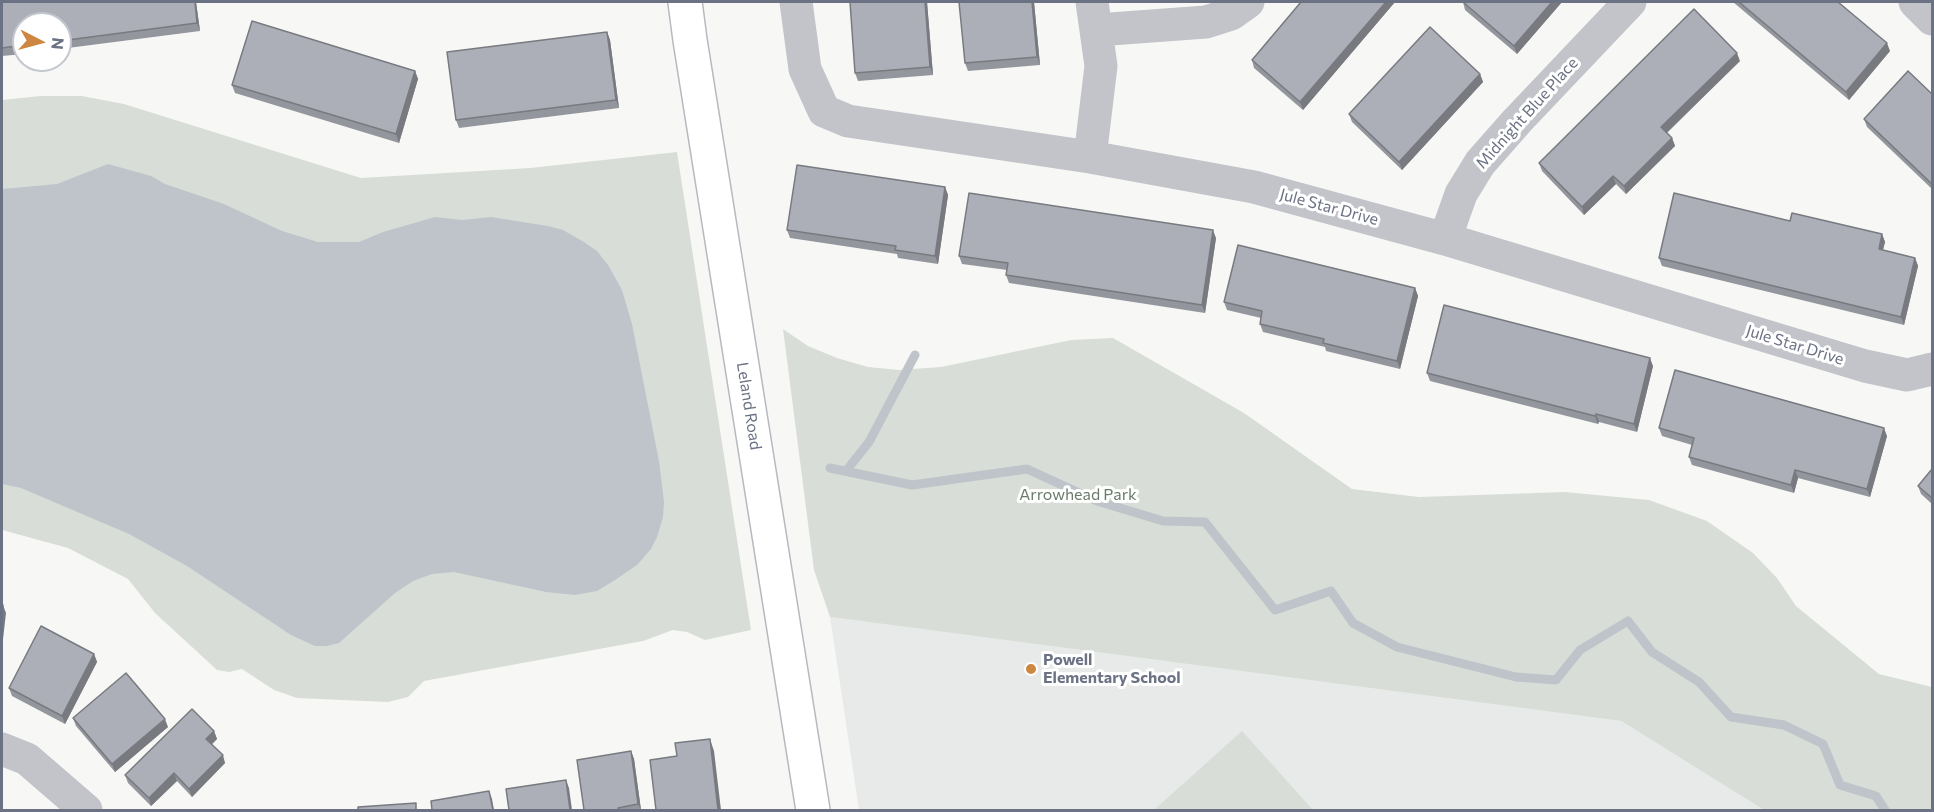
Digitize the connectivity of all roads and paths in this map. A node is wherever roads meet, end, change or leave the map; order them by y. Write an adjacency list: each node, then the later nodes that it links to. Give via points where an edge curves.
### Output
1 (685, 2): 13 (street, Leland Road)
2 (796, 2): 8 (street, Jule Star Drive, via 805,69 824,111 848,121)
3 (1248, 2): 6 (street, via 1231,14 1206,22)
4 (1630, 2): 9 (street, Midnight Blue Place, via 1480,163 1461,194)
5 (1915, 2): 7 (street)
6 (1094, 16): 8 (street, via 1101,66)
7 (1932, 19)
8 (1090, 157): 9 (street, Jule Star Drive, via 1254,187)
9 (1444, 239): 10 (street, Jule Star Drive, via 1865,366 1907,375)
10 (1932, 369)
11 (2, 749): 12 (street, via 27,759)
12 (86, 810)
13 (813, 810)

